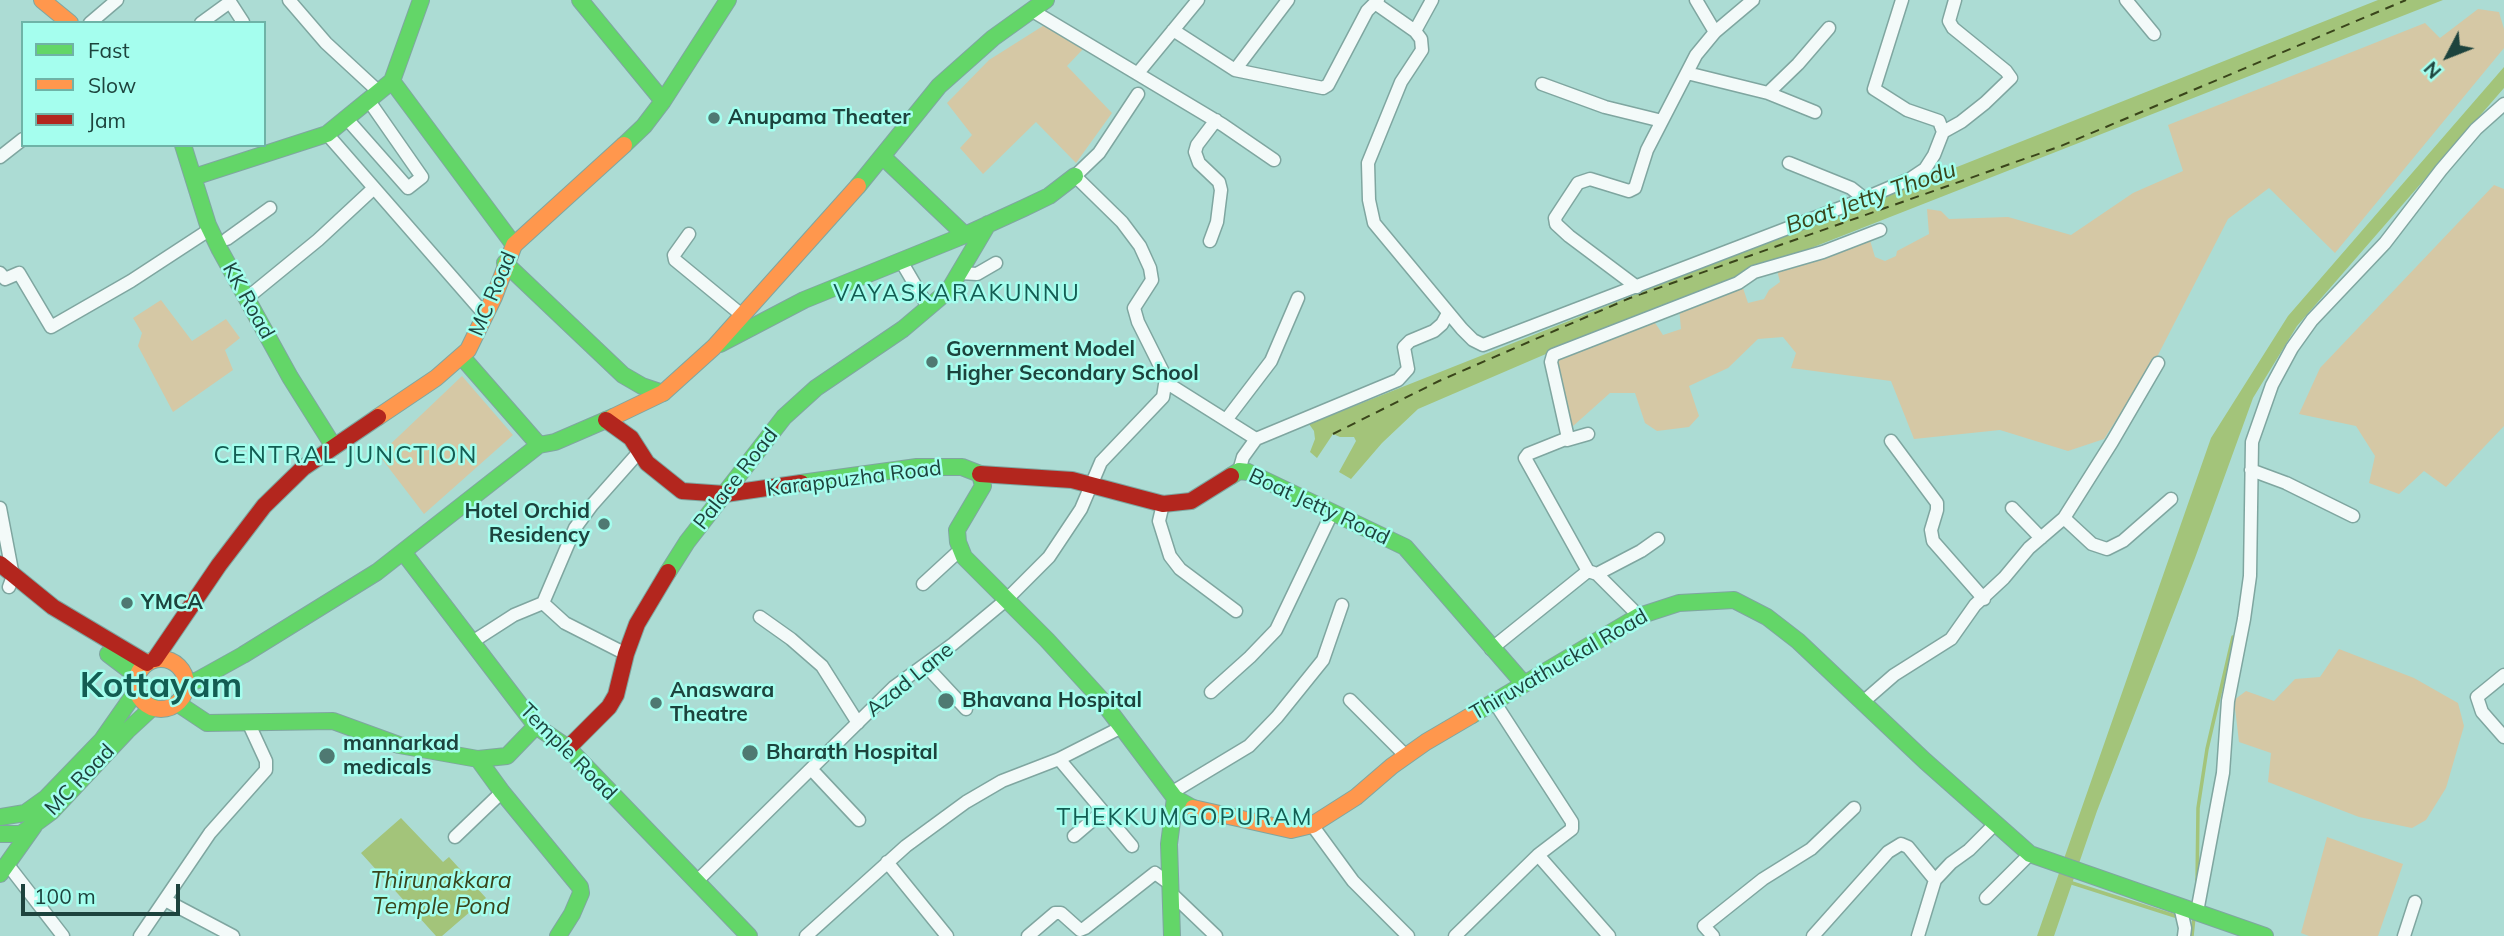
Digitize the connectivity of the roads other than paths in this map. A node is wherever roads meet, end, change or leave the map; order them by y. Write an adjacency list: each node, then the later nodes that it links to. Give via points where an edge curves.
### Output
1 (42, 0): 18 (main road)
2 (117, 0): 19 (street)
3 (289, 0): 34 (street)
4 (421, 0): 30 (main road)
5 (580, 0): 35 (main road)
6 (728, 0): 35 (main road, MC Road)
7 (1045, 0): 17 (main road)
8 (1198, 0): 23 (street)
9 (1288, 0): 27 (street)
10 (1432, 0): 24 (street)
11 (1696, 0): 25 (street)
12 (1753, 0): 25 (street)
13 (1902, 0): 41 (street, via 1874,89 1907,110 1939,121)
14 (1955, 0): 41 (street, via 1949,21 1953,28 2011,78)
15 (2126, 0): 26 (street)
16 (1377, 2): 24 (street); 27 (street, via 1367,11 1323,88)
17 (1031, 10): 28 (street); 46 (main road, via 939,86)
18 (68, 21)
19 (92, 21)
20 (204, 21): 21 (street, via 230,2)
21 (242, 21)
22 (1829, 28): 32 (street)
23 (1173, 30): 27 (street); 28 (street)
24 (1415, 31): 71 (street, via 1422,50 1401,82 1368,163 1369,200 1374,223)
25 (1716, 32): 29 (street)
26 (2154, 34)
27 (1235, 70)
28 (1138, 73): 39 (street)
29 (1687, 73): 32 (street); 40 (street)
30 (393, 81): 34 (main road); 61 (main road)
31 (1542, 84): 40 (street)
32 (1768, 93): 37 (street)
33 (1138, 94): 49 (street, via 1099,153)
34 (374, 97): 38 (main road); 38 (street, via 422,177 408,188)
35 (663, 101): 61 (main road, MC Road, via 632,138)
36 (2504, 104): 90 (street, via 2476,129 2385,243 2291,348 2259,418)
37 (1815, 112)
38 (347, 119): 42 (main road)
39 (1216, 120): 47 (street); 60 (street, via 1195,152 1222,190)
40 (1662, 121): 67 (street, via 1635,188 1629,191 1590,179 1578,183 1555,218 1569,236)
41 (1943, 132): 52 (street, via 1925,169)
42 (327, 134): 50 (main road); 51 (street)
43 (21, 141): 45 (street)
44 (184, 147): 50 (main road, KK Road)
45 (0, 157)
46 (883, 158): 58 (main road); 73 (main road)
47 (1275, 160)
48 (1789, 163): 52 (street, via 1851,188)
49 (1075, 176): 54 (main road, via 1049,196); 78 (street, via 1122,222 1150,268 1152,280 1134,308)
50 (194, 177): 68 (main road, KK Road, via 214,238)
51 (374, 188): 68 (street); 72 (street)
52 (1865, 199): 67 (street)
53 (270, 208): 59 (street)
54 (988, 224): 58 (main road); 66 (main road, Palace Road)
55 (209, 230): 65 (street, via 51,327 19,273 5,279)
56 (1880, 230): 85 (street, via 1754,272 1738,283 1553,355)
57 (689, 234): 73 (street, via 675,260)
58 (965, 235): 62 (main road)
59 (227, 239)
60 (1210, 241)
61 (514, 244): 64 (main road, MC Road)
62 (901, 261): 70 (street); 74 (main road, via 804,300)
63 (996, 263): 66 (street, via 976,274)
64 (505, 264): 72 (main road, MC Road); 77 (main road)
65 (0, 273)
66 (960, 273): 70 (main road, Palace Road)
67 (1637, 287): 71 (street, via 1483,345)
68 (247, 298): 89 (main road, KK Road)
69 (1298, 298): 82 (street, via 1270,361)
70 (929, 307): 94 (main road, Palace Road, via 816,388 784,417)
71 (1448, 313): 84 (street, via 1434,331 1404,347 1408,369 1398,380)
72 (486, 316): 75 (main road, MC Road)
73 (743, 316): 74 (main road)
74 (714, 348): 79 (main road)
75 (462, 357): 87 (main road); 89 (main road, MC Road)
76 (2158, 363): 101 (street)
77 (623, 374): 79 (main road); 80 (main road)
78 (1167, 383): 82 (street); 93 (street, Azad Lane, via 1163,397 1101,462)
79 (663, 393): 80 (main road)
80 (630, 410): 81 (main road); 88 (main road)
81 (606, 420): 87 (main road); 88 (main road, Karappuzha Road)
82 (1226, 421): 84 (street)
83 (1588, 434): 85 (street)
84 (1256, 439): 91 (street)
85 (1567, 440): 107 (street, via 1525,458)
86 (1891, 441): 110 (street, via 1937,503 1933,541)
87 (539, 445): 105 (main road)
88 (635, 445): 94 (main road, Karappuzha Road, via 647,463 682,491); 112 (street, via 575,528)
89 (334, 447): 121 (main road, MC Road, via 303,468 264,506)
90 (2251, 470): 100 (street); 165 (street, via 2250,576 2228,701 2222,773)
91 (1239, 471): 96 (main road, Boat Jetty Road, via 1191,501); 99 (main road, Boat Jetty Road)
92 (979, 474): 93 (main road, Boat Jetty Road); 94 (main road, Karappuzha Road, via 968,467 917,467); 104 (main road, via 981,493 957,530)
93 (1091, 485): 96 (main road, Boat Jetty Road); 111 (street, Azad Lane, via 1082,509 1049,557)
94 (725, 495): 119 (main road, Palace Road, via 660,585)
95 (2171, 499): 101 (street, via 2123,541 2107,549 2092,544)
96 (1163, 504): 114 (street, via 1159,521 1170,556 1180,569)
97 (0, 508): 108 (street)
98 (2012, 508): 102 (street)
99 (1332, 513): 118 (main road, Boat Jetty Road, via 1405,547); 125 (street, via 1276,630)
100 (2353, 516)
101 (2064, 518): 102 (street)
102 (2040, 538): 110 (street)
103 (1658, 539): 107 (street)
104 (960, 550): 109 (street); 111 (main road)
105 (404, 553): 117 (main road, Temple Road); 123 (main road, via 266,642)
106 (0, 564): 108 (main road)
107 (1592, 573): 115 (street); 118 (street)
108 (7, 581): 121 (main road, via 39,610)
109 (923, 584)
110 (1984, 599): 127 (street, via 1951,639 1894,675)
111 (1006, 600): 120 (street, Azad Lane); 135 (main road, via 1068,662)
112 (543, 603): 117 (street); 119 (street, via 565,623)
113 (1342, 606): 143 (street, via 1323,660 1277,717 1249,746)
114 (1236, 611)
115 (1639, 616): 124 (main road, Thiruvathuckal Road); 127 (main road, Thiruvathuckal Road, via 1687,601 1742,602 1798,641)
116 (760, 617): 133 (street, via 822,666)
117 (472, 642): 134 (main road, Temple Road)
118 (1491, 649): 124 (main road, Boat Jetty Road)
119 (626, 654): 137 (main road, Palace Road, via 609,707)
120 (925, 664): 131 (street); 133 (street, Azad Lane)
121 (144, 672): 123 (main road, via 167,659 184,673); 130 (main road, via 140,698); 146 (main road, MC Road, via 94,748 46,797)
122 (2504, 675): 136 (street, via 2477,696 2482,712)
123 (186, 684): 128 (main road)
124 (1524, 684): 129 (main road, Thiruvathuckal Road)
125 (1210, 692)
126 (1350, 700): 138 (street)
127 (1863, 702): 149 (main road, Thiruvathuckal Road)
128 (177, 703): 130 (main road); 132 (main road, via 207,723)
129 (1494, 703): 138 (main road, Thiruvathuckal Road); 156 (street, via 1573,822 1572,829)
130 (153, 708): 151 (main road, MC Road, via 51,812)
131 (966, 709)
132 (248, 722): 139 (main road, via 333,721 399,745); 163 (street, via 267,761 266,770 210,833)
133 (858, 723): 141 (street, Azad Lane)
134 (536, 726): 137 (main road, Temple Road); 139 (main road, via 510,760)
135 (1122, 727): 140 (street); 143 (main road)
136 (2504, 737)
137 (568, 748): 160 (main road, Temple Road)
138 (1406, 756): 150 (main road, Thiruvathuckal Road)
139 (478, 759): 142 (main road)
140 (1059, 759): 145 (street); 157 (street, via 1002,781 966,802)
141 (812, 770): 148 (street); 160 (street, Azad Lane)
142 (502, 792): 152 (street); 170 (main road, via 580,887 572,914)
143 (1173, 795): 150 (main road, Thiruvathuckal Road, via 1195,809 1258,824 1291,830); 161 (main road)
144 (1854, 808): 180 (street, via 1811,849 1763,879 1704,926)
145 (1102, 812): 153 (street); 154 (street)
146 (19, 814): 147 (main road, MC Road); 151 (main road)
147 (0, 817)
148 (859, 820)
149 (1995, 824): 155 (main road, Thiruvathuckal Road); 159 (street)
150 (1312, 825): 177 (street, via 1368,899)
151 (18, 836): 158 (main road, MC Road)
152 (455, 836)
153 (1074, 836)
154 (1132, 846)
155 (2030, 854): 162 (street); 165 (main road, Thiruvathuckal Road)
156 (1538, 855): 178 (street); 179 (street)
157 (887, 862): 172 (street); 173 (street)
158 (4, 869): 167 (street)
159 (1935, 880): 181 (street, via 1908,847 1900,844); 182 (street)
160 (698, 881): 171 (main road, Temple Road)
161 (1171, 889): 174 (street, via 1155,873 1085,928 1080,930 1055,913); 175 (main road); 176 (street)
162 (1986, 898)
163 (165, 900): 168 (street); 169 (street)
164 (2415, 902): 184 (street)
165 (2191, 910): 166 (street); 183 (main road)
166 (2185, 932)
167 (63, 936)
168 (140, 936)
169 (233, 936)
170 (558, 936)
171 (749, 936)
172 (806, 936)
173 (947, 936)
174 (1028, 936)
175 (1172, 936)
176 (1216, 936)
177 (1408, 936)
178 (1455, 936)
179 (1609, 936)
180 (1713, 936)
181 (1813, 936)
182 (1918, 936)
183 (2265, 936)
184 (2404, 936)

